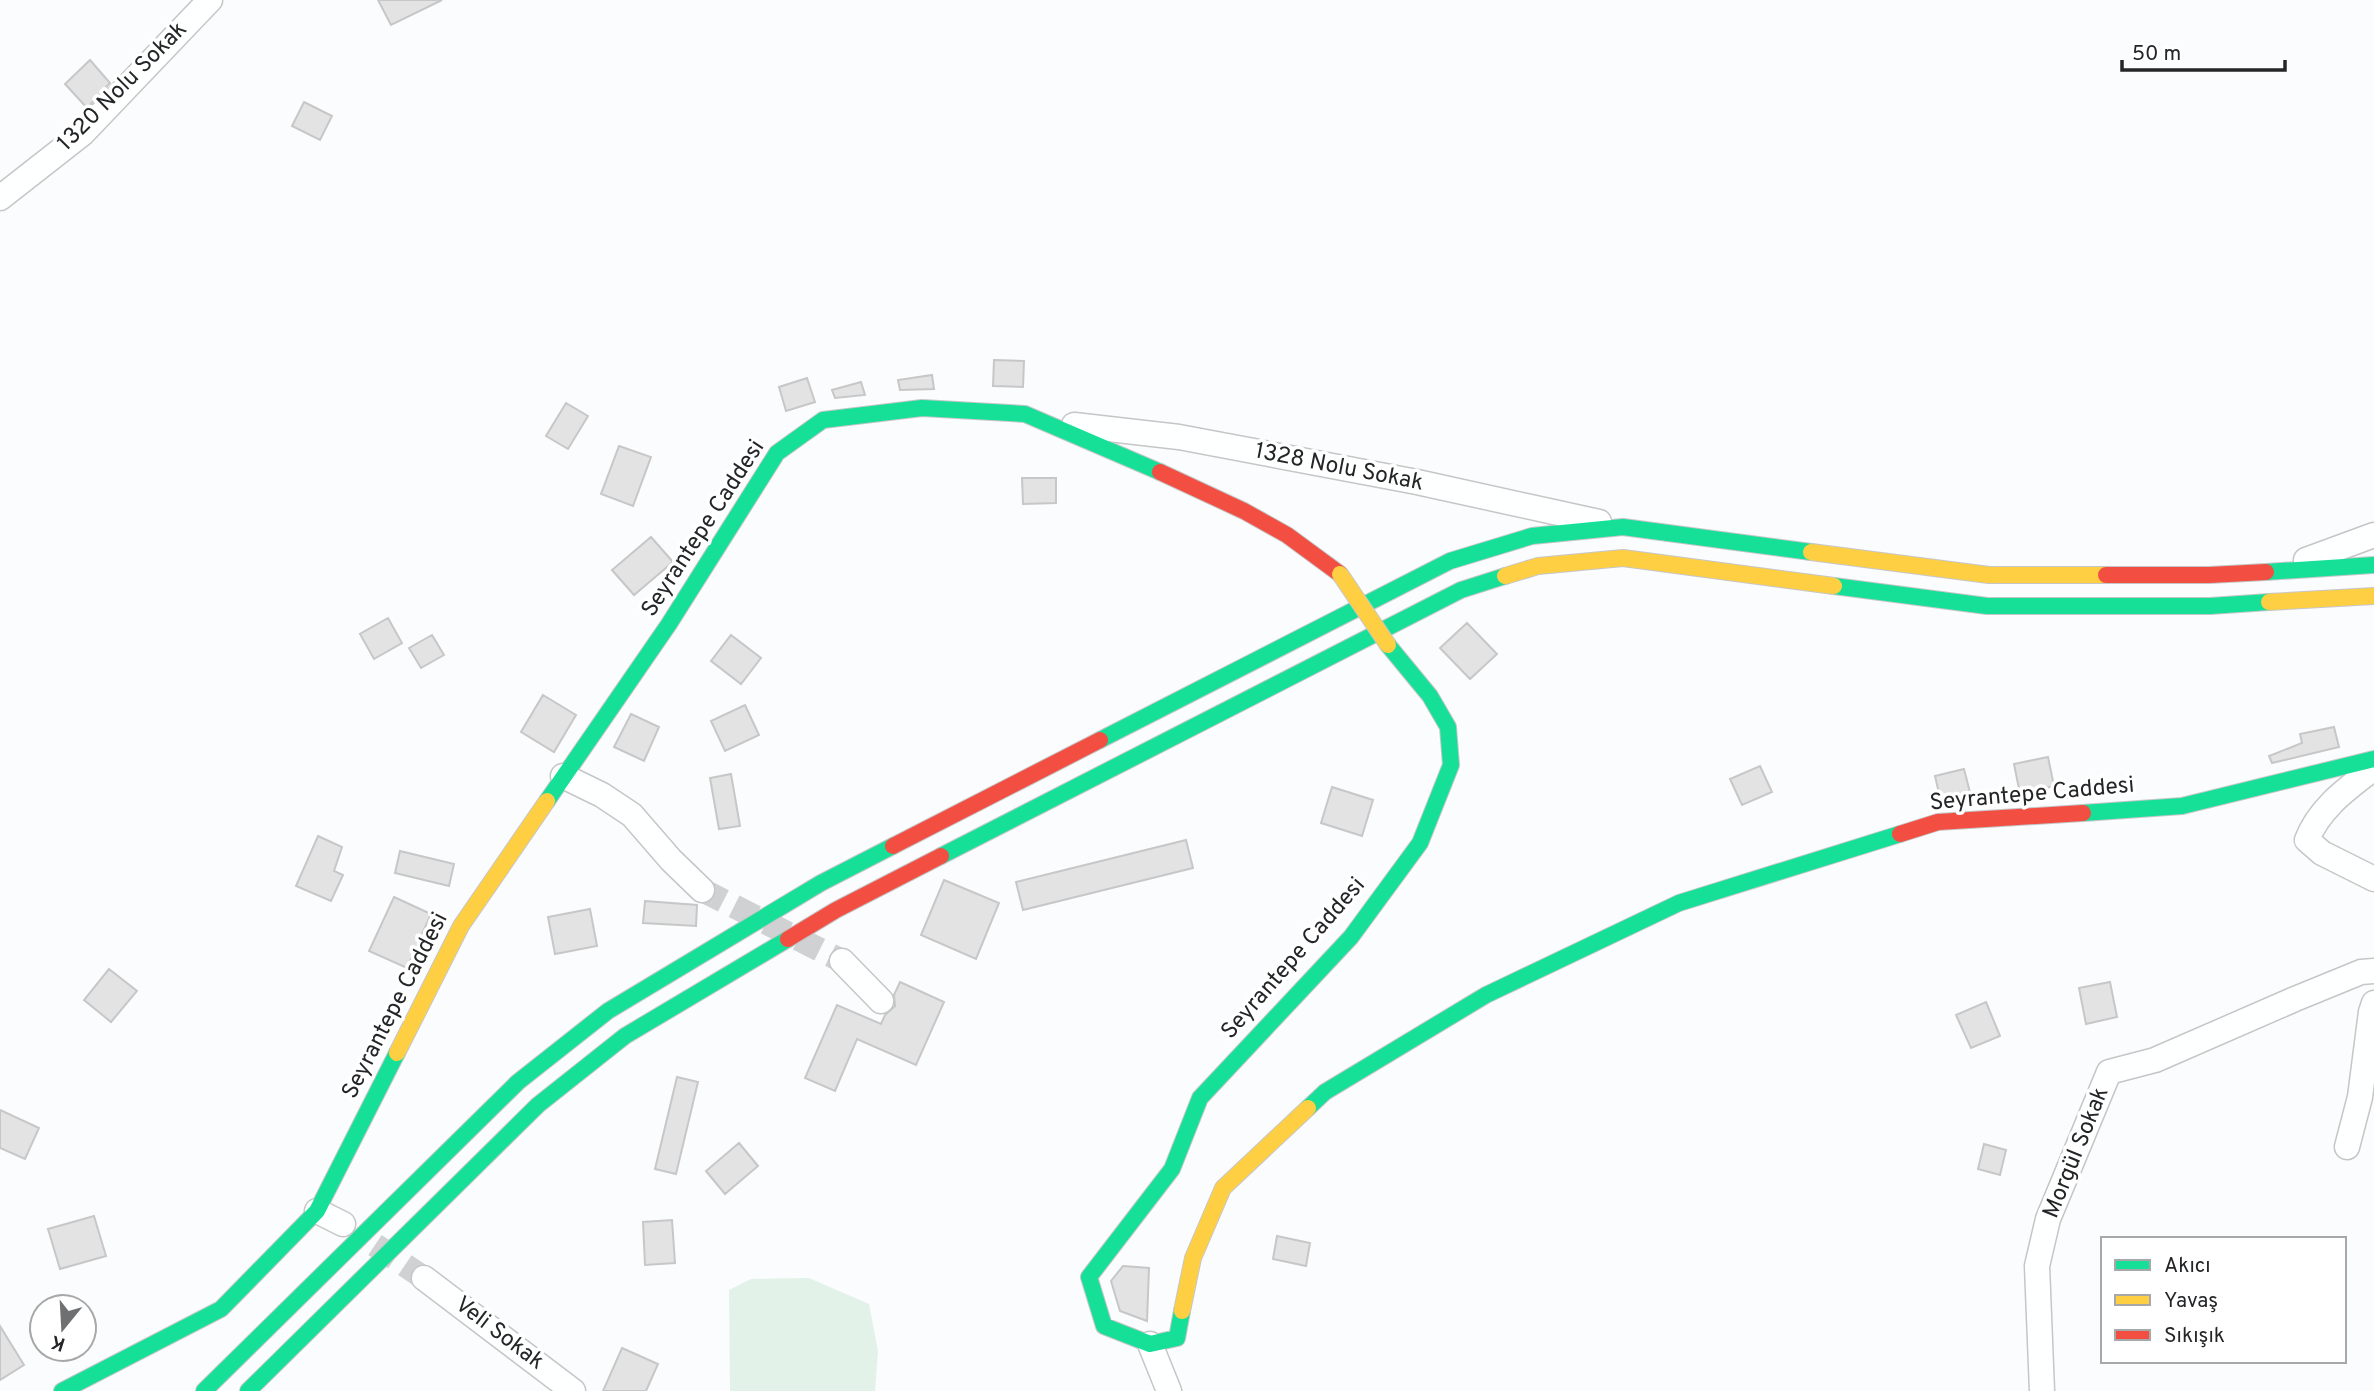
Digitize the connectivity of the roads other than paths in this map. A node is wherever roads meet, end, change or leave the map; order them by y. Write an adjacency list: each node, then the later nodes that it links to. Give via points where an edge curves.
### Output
1 (210, 0): 2 (street, 1320 Nolu Sokak, via 83,133)
2 (0, 198)
3 (1046, 422): 4 (street, 1328 Nolu Sokak, via 1179,437); 11 (main road, Seyrantepe Caddesi, via 1025,414 922,408 822,420 777,453 669,625); 22 (main road, Seyrantepe Caddesi, bridge, via 1244,510 1340,574 1448,727 1451,765 1420,843 1351,937 1200,1098 1172,1169 1089,1277 1104,1326)
4 (1630, 528): 7 (main road, via 1989,575); 24 (main road, via 1532,536 1450,561 821,883 608,1011 518,1082)
5 (2366, 539): 7 (street)
6 (2374, 565): 7 (main road)
7 (2271, 572)
8 (2374, 596): 25 (main road, via 2210,606 1987,606 1623,558 1538,566 1461,590 836,909 625,1036 538,1105)
9 (2374, 759): 22 (main road, Seyrantepe Caddesi, via 2182,806 1938,822 1679,903 1486,995 1325,1092 1223,1188 1193,1258 1177,1338)
10 (2374, 768): 12 (street, via 2334,799 2312,825 2307,840 2322,853)
11 (563, 776): 13 (street, via 632,815); 19 (main road, Seyrantepe Caddesi, via 461,926)
12 (2374, 879)
13 (702, 890)
14 (842, 961): 16 (street)
15 (2374, 971): 28 (street, Morgül Sokak, via 2361,972 2155,1060 2109,1072 2048,1219 2037,1266)
16 (881, 1001)
17 (2374, 1003): 18 (street, via 2360,1097)
18 (2347, 1147)
19 (317, 1212): 20 (street); 23 (main road, Seyrantepe Caddesi, via 221,1309)
20 (343, 1224)
21 (424, 1278): 26 (street, Veli Sokak)
22 (1150, 1344): 27 (street)
23 (62, 1391)
24 (204, 1391)
25 (248, 1391)
26 (573, 1391)
27 (1169, 1391)
28 (2042, 1391)

